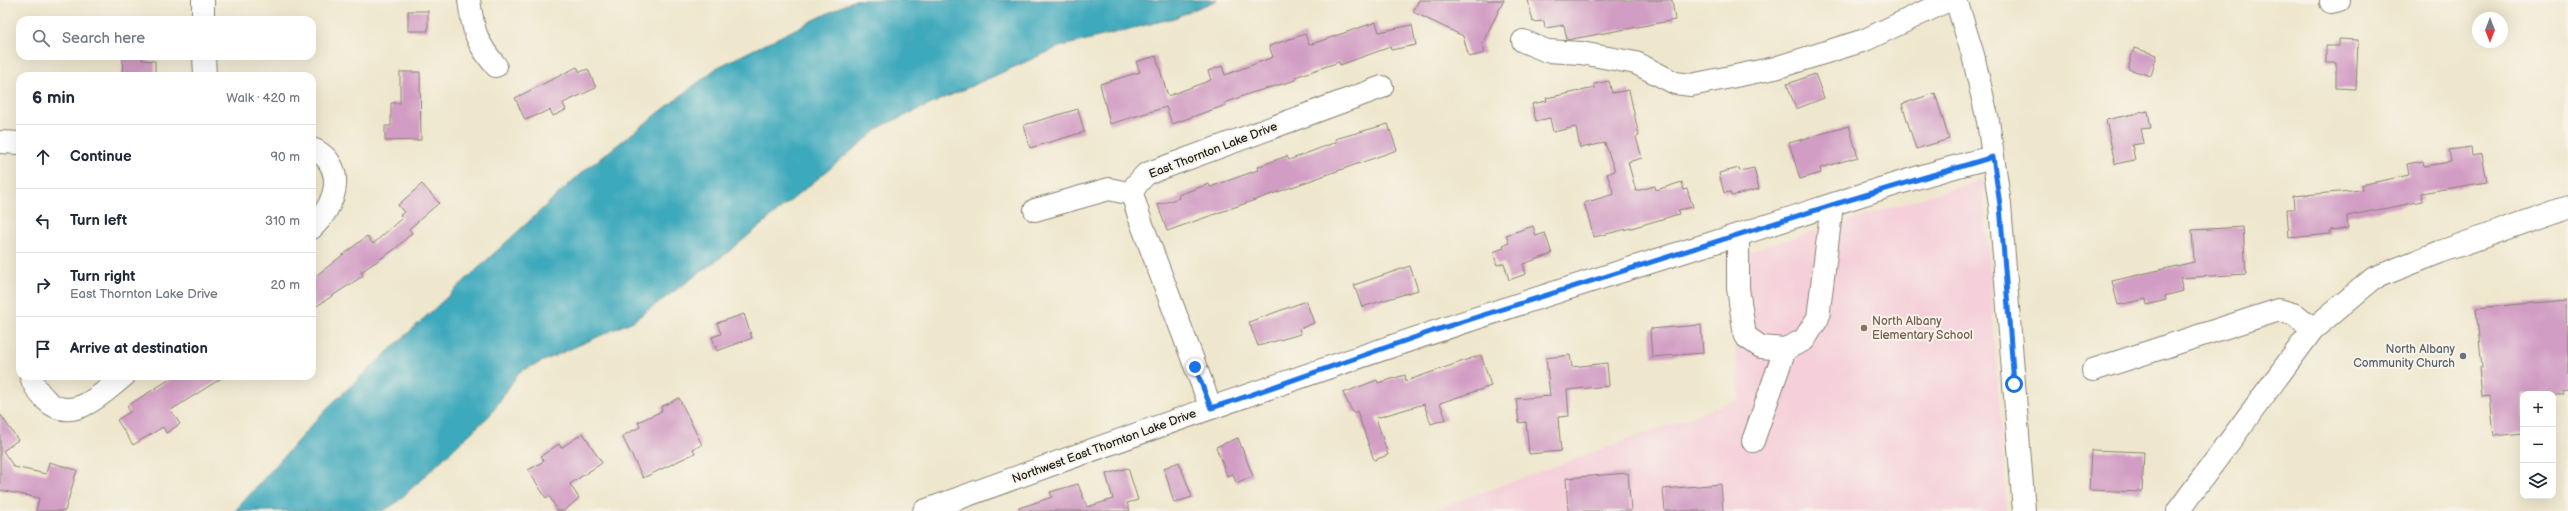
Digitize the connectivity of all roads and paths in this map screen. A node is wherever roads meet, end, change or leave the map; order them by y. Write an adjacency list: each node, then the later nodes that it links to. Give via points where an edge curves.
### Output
1 (203, 0): 5 (street)
2 (470, 0): 8 (street, via 474,33 481,49)
3 (1948, 0): 6 (street, via 1865,40 1775,68 1691,85 1675,83 1636,62 1581,53 1547,51)
4 (1956, 0): 14 (street, via 1973,55 1988,121)
5 (203, 16)
6 (1523, 41)
7 (204, 60): 9 (street)
8 (496, 66)
9 (205, 72)
10 (1382, 87): 15 (street, East Thornton Lake Drive, via 1146,174)
11 (0, 142): 12 (street)
12 (16, 143)
13 (316, 151): 19 (street, via 331,165 335,177 331,203)
14 (1993, 157): 16 (street, Northwest East Thornton Lake Drive); 29 (street, via 2000,205)
15 (1132, 194): 18 (street, via 1109,189); 26 (street)
16 (1832, 205): 20 (street, Northwest East Thornton Lake Drive); 22 (street, via 1818,318 1804,340)
17 (2568, 207): 21 (street, via 2374,278)
18 (1035, 210)
19 (316, 224)
20 (1738, 235): 22 (street, via 1738,288 1745,336 1761,347); 26 (street, Northwest East Thornton Lake Drive, via 1433,331)
21 (2313, 329): 23 (street, via 2296,315 2279,310); 30 (street)
22 (1785, 349): 27 (street)
23 (2093, 370)
24 (33, 380): 25 (street, via 40,394 49,403 63,409 76,409 89,404)
25 (119, 380)
26 (1211, 408): 28 (street, Northwest East Thornton Lake Drive)
27 (1752, 441)
28 (924, 511)
29 (2024, 511)
30 (2178, 511)

